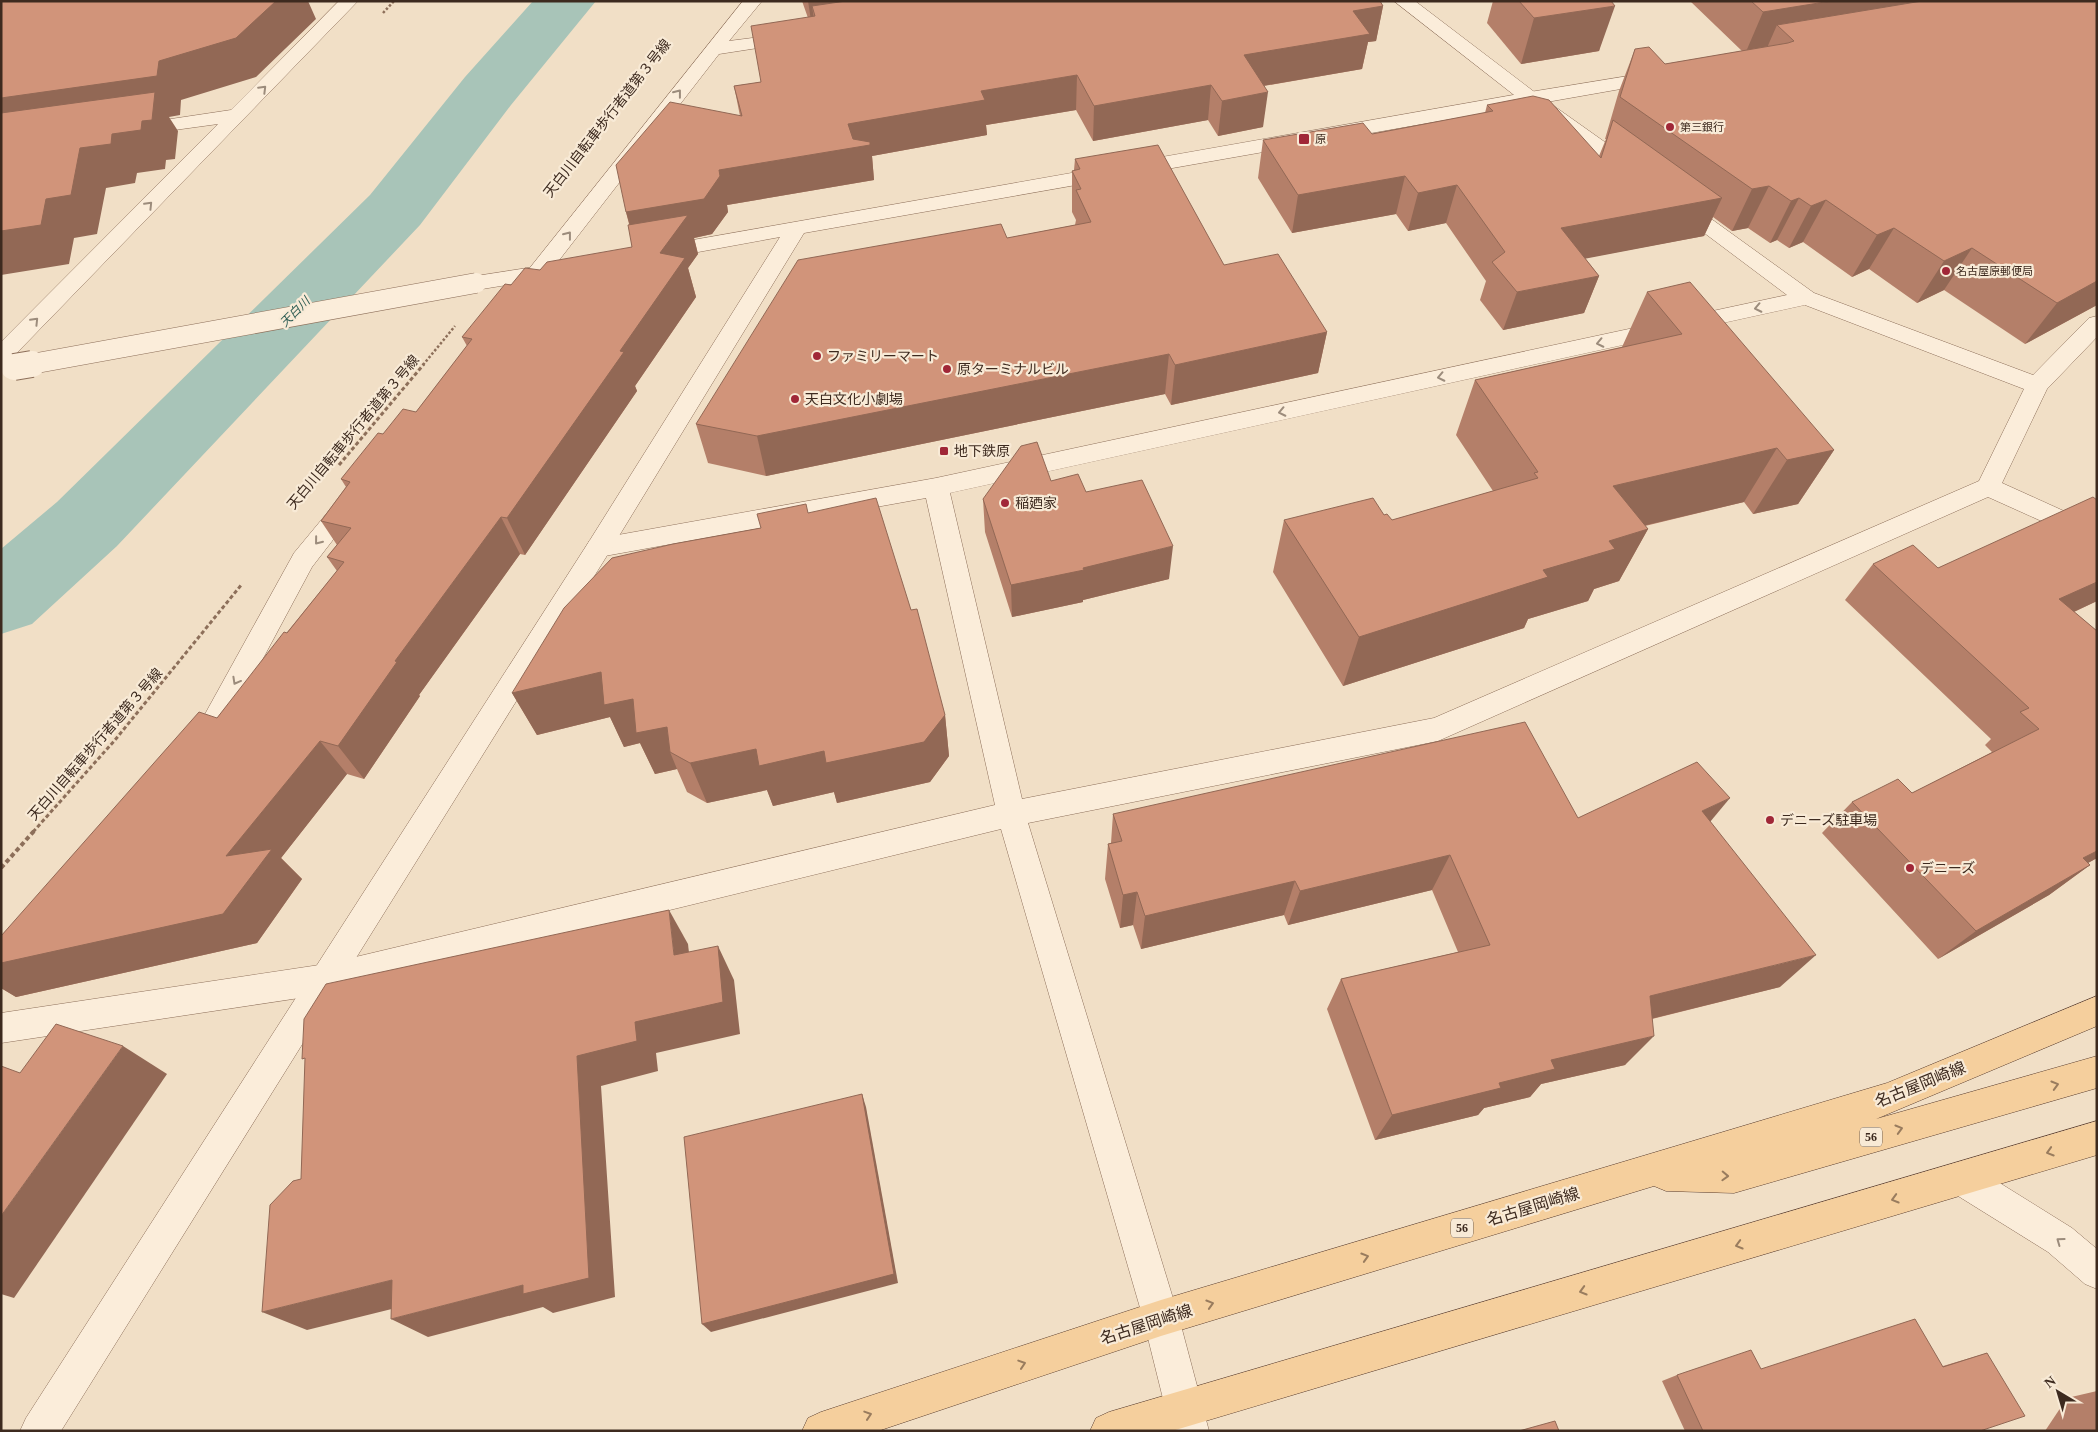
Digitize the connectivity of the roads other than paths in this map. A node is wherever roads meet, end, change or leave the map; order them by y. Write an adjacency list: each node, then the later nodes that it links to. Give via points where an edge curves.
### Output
1 (349, 1): 8 (street, one-way to 1)
2 (753, 1): 5 (street)
3 (1403, 1): 7 (street)
4 (811, 35): 5 (street)
5 (713, 49): 13 (street, one-way to 5)
6 (1678, 74): 7 (street)
7 (1530, 98): 10 (street); 14 (street)
8 (238, 115): 9 (street); 17 (street, one-way to 8)
9 (119, 131)
10 (796, 229): 11 (street); 23 (street)
11 (641, 256)
12 (575, 267): 13 (street)
13 (538, 274): 15 (street); 17 (street, bridge)
14 (1806, 298): 18 (street); 20 (street, one-way to 20)
15 (507, 311)
16 (2097, 323): 18 (street)
17 (5, 364)
18 (2037, 385): 21 (street)
19 (364, 484): 24 (street, one-way to 24, via 303,560 204,742)
20 (936, 487): 23 (street); 25 (street)
21 (1988, 487): 22 (street); 25 (street, via 1438,729)
22 (2097, 538)
23 (599, 547): 26 (street)
24 (178, 771)
25 (1011, 814): 26 (street); 34 (street)
26 (326, 979): 28 (street); 36 (street)
27 (2097, 1011): 31 (main road, 名古屋岡崎線 / 56, via 1888,1099)
28 (1, 1028)
29 (2097, 1072): 31 (main road, 56, one-way to 29, via 1734,1176)
30 (2097, 1138): 32 (main road, one-way to 32)
31 (1642, 1173): 34 (main road, 名古屋岡崎線 / 56, one-way to 31)
32 (1962, 1179): 33 (street, one-way to 32, via 2060,1240); 35 (main road, one-way to 35)
33 (2097, 1272)
34 (1161, 1318): 35 (street); 37 (main road, 名古屋岡崎線 / 56, one-way to 34)
35 (1187, 1420): 38 (main road)
36 (39, 1431)
37 (821, 1431)
38 (1109, 1431)

